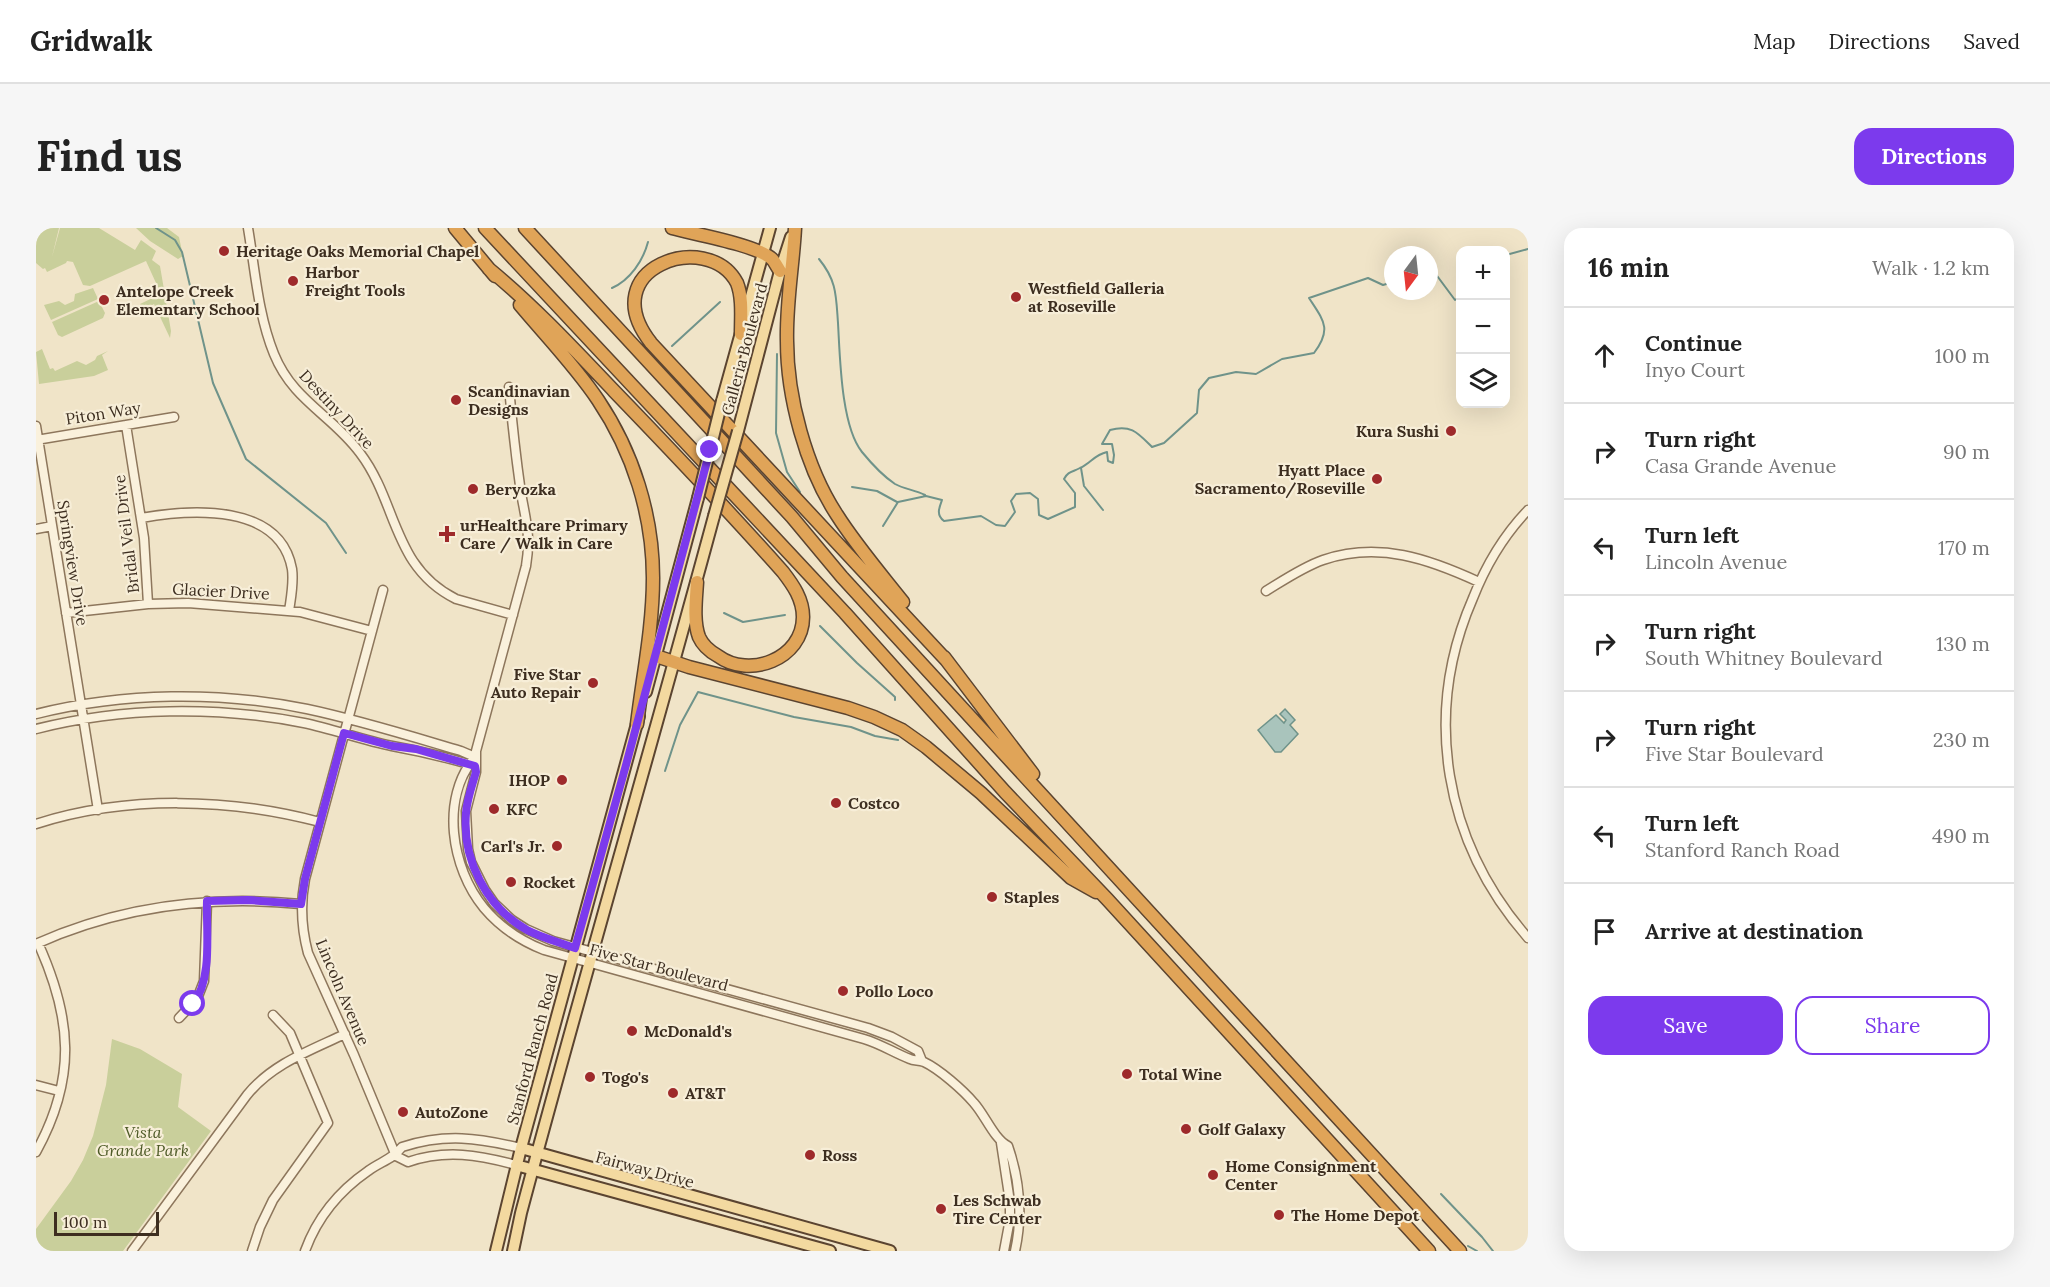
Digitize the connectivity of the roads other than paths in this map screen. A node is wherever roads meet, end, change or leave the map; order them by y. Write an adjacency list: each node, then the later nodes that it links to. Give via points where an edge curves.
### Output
1 (248, 228): 28 (street, Destiny Drive, via 263,321 274,355 297,391 362,455 420,572 456,599)
2 (455, 228): 9 (highway)
3 (486, 228): 47 (highway)
4 (525, 228): 42 (highway)
5 (672, 228): 8 (highway)
6 (770, 228): 8 (main road, Galleria Boulevard)
7 (794, 228): 10 (main road, Galleria Boulevard); 32 (highway, via 788,361 798,418 811,461 836,514)
8 (763, 254): 10 (highway); 11 (main road, Galleria Boulevard)
9 (489, 269): 21 (highway, via 600,376 783,572 800,598 800,634 776,660 742,666 722,660 706,648 698,633); 37 (highway, via 597,398 624,446 639,485 653,577)
10 (780, 271): 21 (main road, Galleria Boulevard, bridge)
11 (741, 334): 30 (main road, Stanford Ranch Road, bridge); 32 (highway, via 740,293 723,264 714,258 694,251 675,252 659,259 642,276 635,312 638,325 651,343)
12 (509, 387): 28 (street, Five Star Boulevard, via 529,532 526,566)
13 (174, 417): 14 (street, Piton Way)
14 (126, 425): 16 (street, Piton Way); 18 (street, Bridal Veil Drive)
15 (36, 426): 16 (street, Springview Drive)
16 (37, 440): 19 (street, Springview Drive)
17 (1528, 510): 22 (street, via 1508,531)
18 (141, 518): 25 (street, Bridal Veil Drive); 26 (street, via 207,514 243,518 265,527 281,541 290,560)
19 (52, 526): 20 (street); 27 (street, Springview Drive)
20 (36, 528)
21 (697, 582): 31 (main road, Stanford Ranch Road)
22 (1479, 582): 24 (street, via 1415,557 1362,553 1323,560); 52 (street, via 1461,626 1450,671 1445,712 1447,758 1454,799 1469,845 1487,882)
23 (383, 590): 29 (street, Lincoln Avenue)
24 (1266, 591)
25 (148, 604): 26 (street, Glacier Drive); 27 (street, Glacier Drive)
26 (289, 611): 29 (street, Glacier Drive)
27 (66, 614): 33 (street, Springview Drive)
28 (513, 615): 40 (street, Five Star Boulevard)
29 (372, 631): 35 (street, Lincoln Avenue)
30 (656, 656): 31 (highway); 37 (main road, Stanford Ranch Road)
31 (675, 662): 47 (highway, via 848,708 902,730 981,793 1071,878); 55 (main road, Stanford Ranch Road)
32 (948, 662): 42 (highway)
33 (81, 705): 34 (street); 35 (street, via 205,697 271,703); 36 (street, Springview Drive)
34 (36, 714)
35 (348, 719): 39 (street, Lincoln Avenue); 40 (street, via 451,748)
36 (83, 720): 38 (street); 39 (street, via 151,712 205,712 269,717); 41 (street)
37 (637, 724): 54 (main road, Stanford Ranch Road)
38 (36, 729)
39 (344, 733): 40 (street); 43 (street, Lincoln Avenue)
40 (473, 763): 45 (street, Five Star Boulevard, via 464,771); 46 (street, Five Star Boulevard, via 476,772 466,811)
41 (98, 810): 43 (street, via 212,804 268,810); 44 (street)
42 (1057, 810): 84 (highway)
43 (320, 822): 49 (street, Lincoln Avenue)
44 (36, 824)
45 (454, 825): 46 (street); 50 (street, Five Star Boulevard, via 460,865)
46 (468, 849): 51 (street, Five Star Boulevard, via 484,890)
47 (1107, 899): 83 (highway)
48 (207, 901): 49 (street); 53 (street, via 117,915); 59 (street, via 204,981 197,999)
49 (301, 904): 60 (street, Lincoln Avenue, via 308,953)
50 (484, 908): 51 (street, via 490,907); 54 (street, Five Star Boulevard, via 520,939 544,950)
51 (512, 920): 54 (street, Five Star Boulevard)
52 (1528, 938)
53 (37, 943): 64 (street, via 56,985 64,1022 65,1053)
54 (574, 953): 55 (street, Five Star Boulevard); 66 (main road, Stanford Ranch Road)
55 (591, 958): 56 (street, Five Star Boulevard); 57 (street, Five Star Boulevard); 68 (main road, Stanford Ranch Road)
56 (669, 972): 57 (street); 62 (street, Five Star Boulevard, via 868,1028 918,1051)
57 (665, 984): 62 (street, Five Star Boulevard, via 864,1039 912,1061)
58 (273, 1015): 61 (street, via 290,1033)
59 (179, 1018)
60 (345, 1034): 61 (street); 69 (street, Lincoln Avenue)
61 (300, 1055): 74 (street, via 278,1066 253,1087); 75 (street, via 328,1123 273,1200)
62 (922, 1061): 65 (street, Five Star Boulevard, via 973,1102)
63 (36, 1085): 64 (street)
64 (59, 1091): 67 (street)
65 (1001, 1143): 81 (street, Five Star Boulevard, via 1011,1202); 82 (street, Five Star Boulevard, via 1008,1146 1020,1190)
66 (520, 1148): 68 (main road, Fairway Drive); 69 (street, Fairway Drive, via 472,1138 442,1138 402,1147); 70 (main road, Stanford Ranch Road)
67 (36, 1152)
68 (537, 1154): 71 (main road, Stanford Ranch Road); 72 (main road, Fairway Drive)
69 (396, 1156): 70 (street, Fairway Drive, via 408,1162 441,1154 462,1154); 76 (street, Fairway Drive, via 366,1172 338,1195)
70 (516, 1165): 71 (main road, Fairway Drive); 77 (main road, Stanford Ranch Road)
71 (533, 1170): 73 (main road, Fairway Drive); 78 (main road, Stanford Ranch Road)
72 (730, 1208): 73 (main road); 80 (main road, Fairway Drive)
73 (727, 1222): 79 (main road, Fairway Drive)
74 (134, 1250)
75 (252, 1251)
76 (304, 1251)
77 (496, 1251)
78 (513, 1251)
79 (830, 1251)
80 (890, 1251)
81 (1004, 1251)
82 (1015, 1251)
83 (1429, 1251)
84 (1460, 1251)

